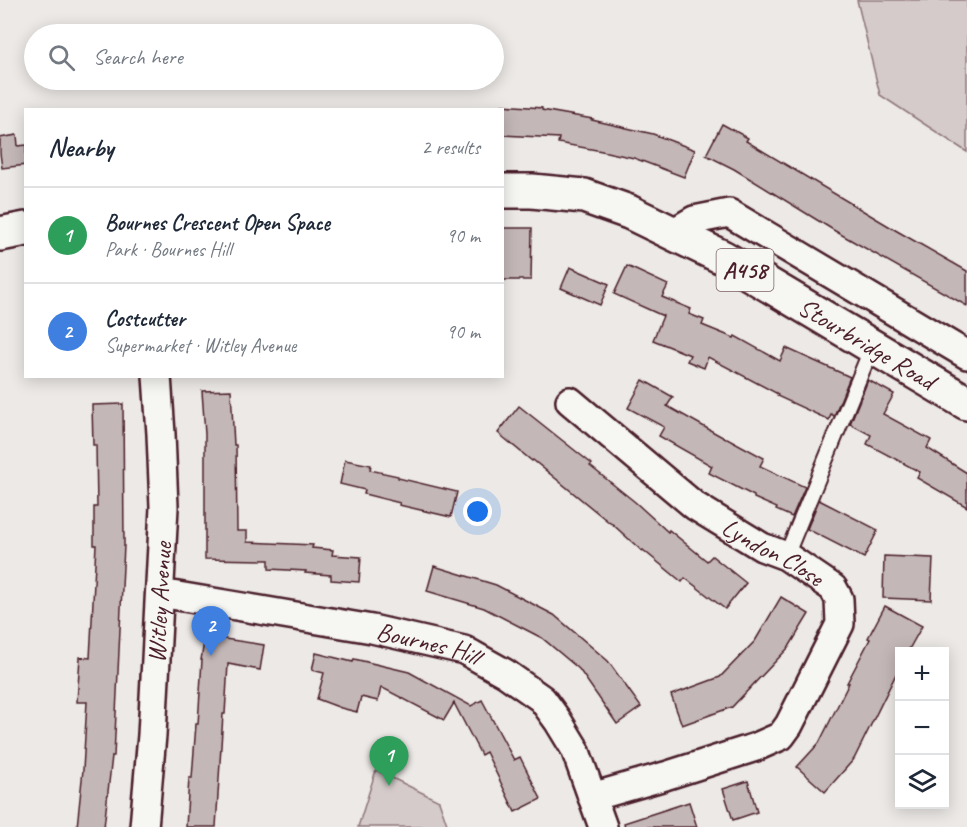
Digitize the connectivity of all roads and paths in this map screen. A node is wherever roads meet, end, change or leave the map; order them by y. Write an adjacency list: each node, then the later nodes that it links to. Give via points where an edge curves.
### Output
1 (504, 191): 3 (highway, Stourbridge Road / A458, via 584,196)
2 (24, 229): 4 (highway)
3 (672, 233): 5 (highway, Stourbridge Road / A458, via 722,256); 6 (street, Stourbridge Road, via 694,220 729,213)
4 (0, 234)
5 (873, 346): 9 (highway, Stourbridge Road / A458); 10 (lane)
6 (967, 355)
7 (157, 378): 11 (street, Witley Avenue, via 164,507)
8 (570, 401): 10 (street, Lyndon Close, via 695,506 762,548)
9 (967, 404)
10 (786, 556): 12 (street, Lyndon Close, via 833,588 839,599 840,624 781,736)
11 (160, 593): 12 (street, Bournes Hill, via 372,629 464,650 542,699 575,749); 13 (street, Witley Avenue)
12 (592, 797): 14 (street, Bournes Hill)
13 (144, 827)
14 (603, 827)

